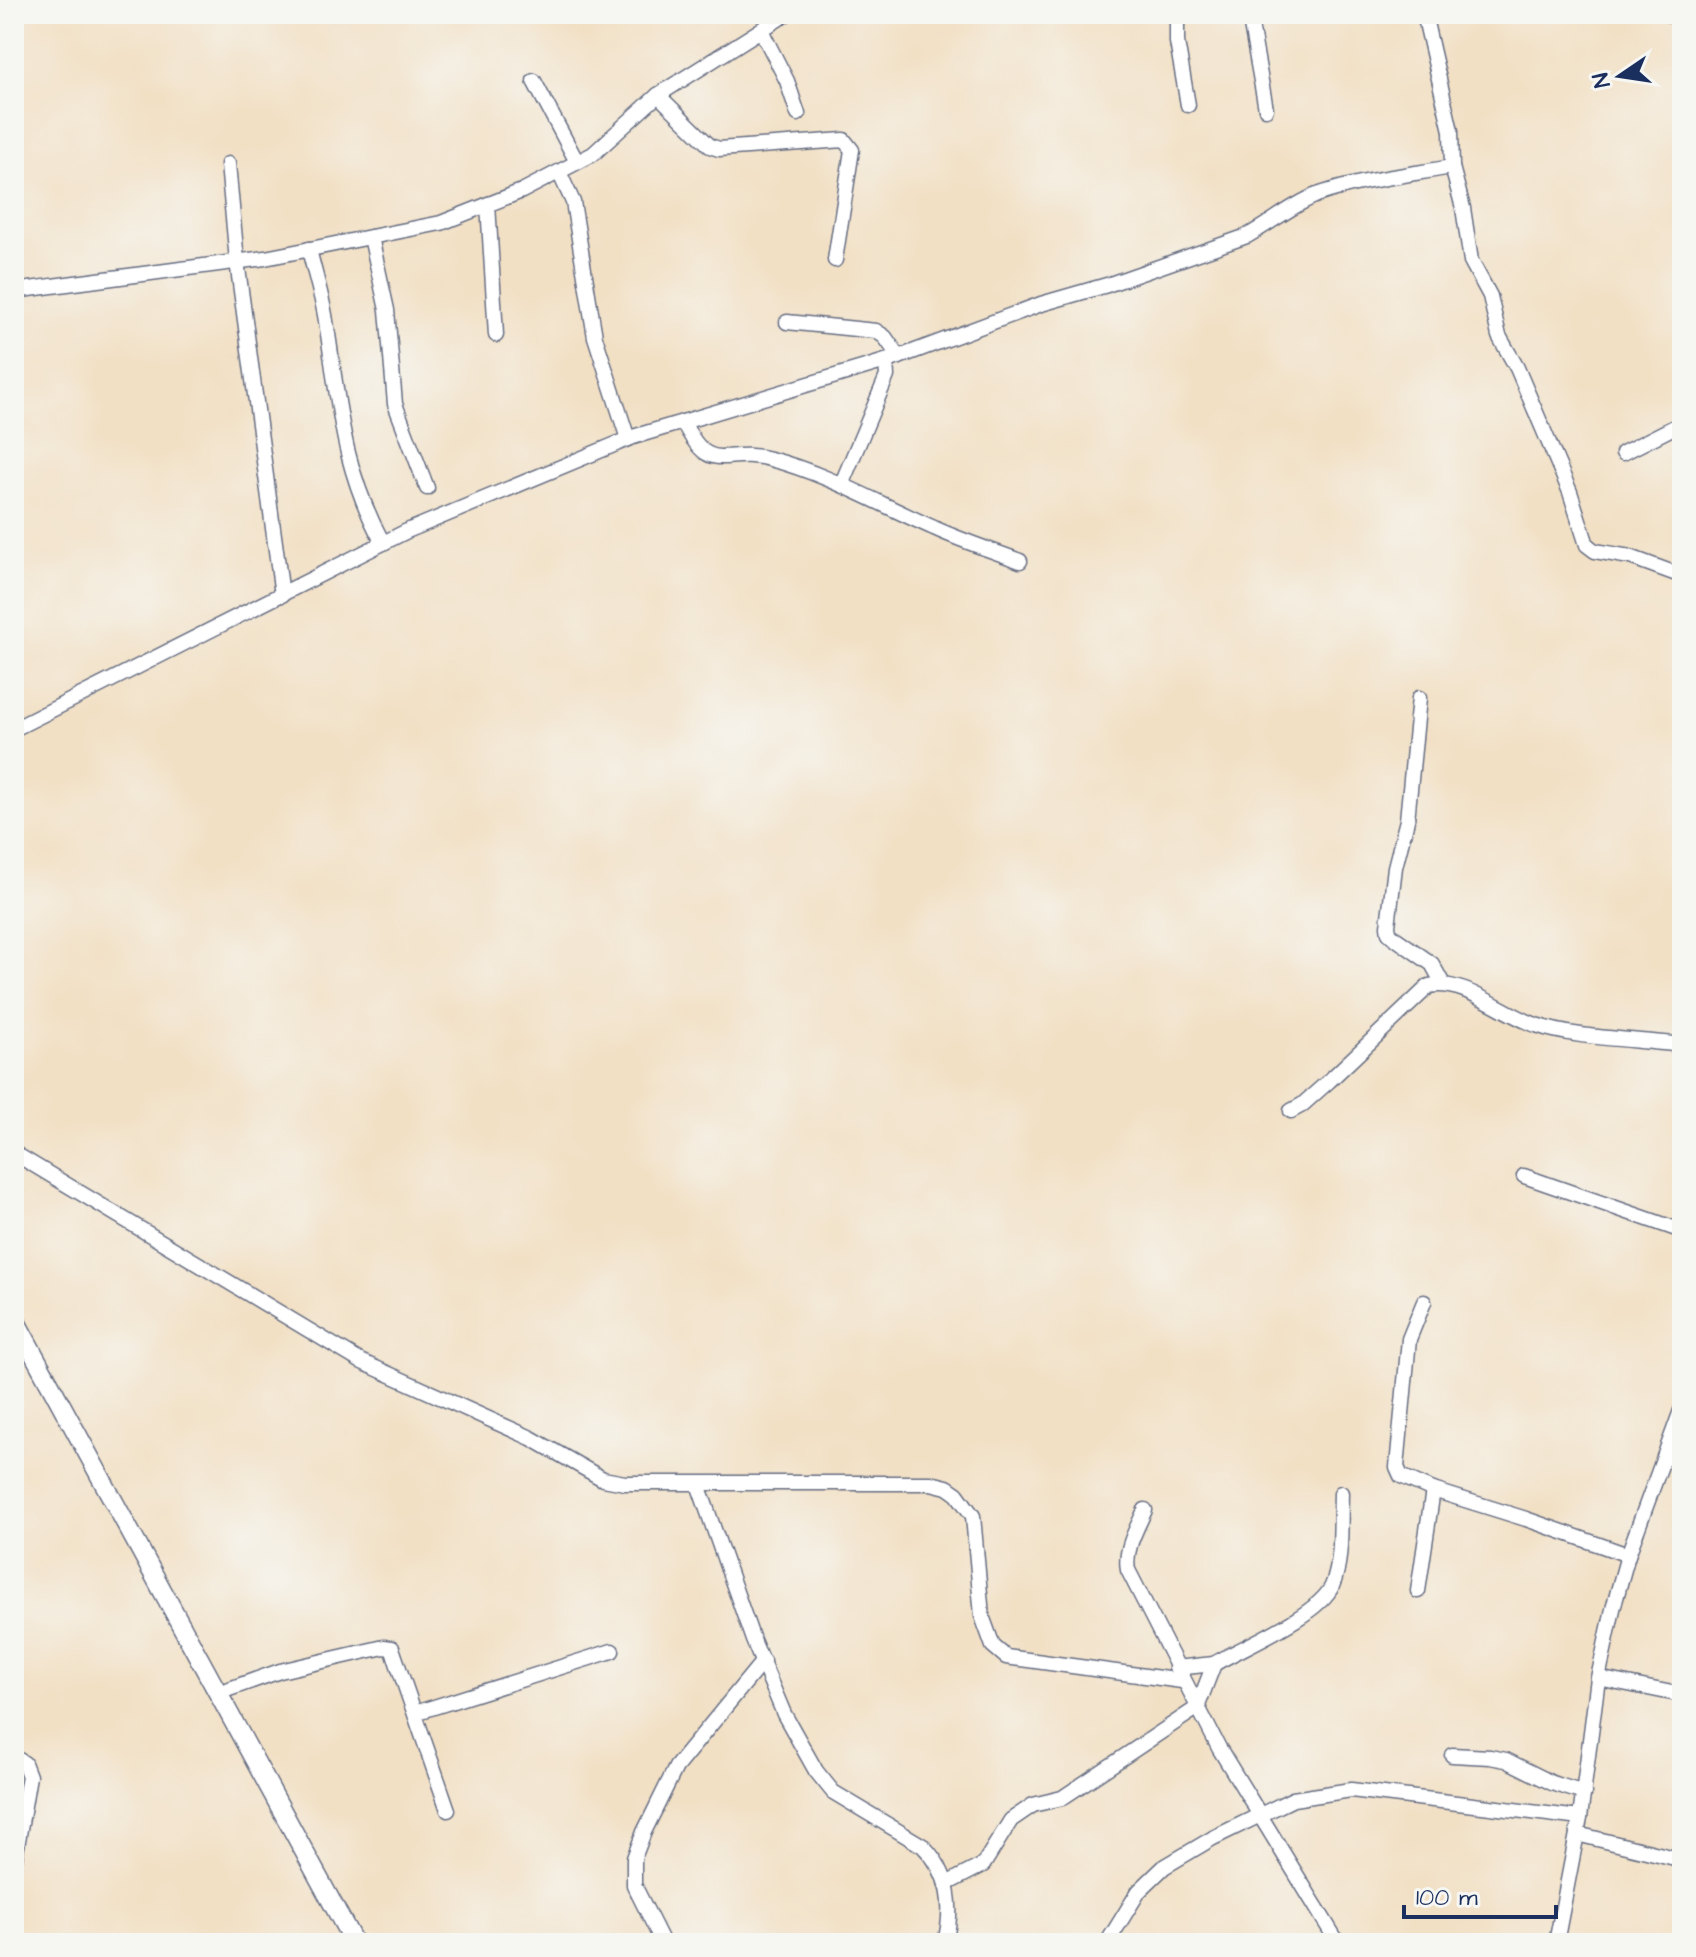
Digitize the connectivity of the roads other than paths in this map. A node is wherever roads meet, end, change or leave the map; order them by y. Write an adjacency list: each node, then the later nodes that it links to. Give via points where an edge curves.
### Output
1 (786, 14): 5 (street)
2 (1177, 14): 8 (street)
3 (1249, 14): 9 (street)
4 (1424, 14): 13 (street, via 1451,131)
5 (761, 30): 7 (street); 10 (street)
6 (534, 81): 11 (street)
7 (658, 95): 11 (street, via 593,154); 18 (street, via 719,149 844,140 850,144)
8 (1188, 105)
9 (1266, 109)
10 (798, 114)
11 (577, 162): 14 (street)
12 (228, 164): 19 (street)
13 (1452, 167): 23 (street, via 1317,195 1247,236 990,321); 32 (street, via 1471,261 1490,296 1499,336 1570,492 1587,545)
14 (559, 172): 15 (street); 26 (street, via 573,202 595,337)
15 (488, 204): 16 (street, via 441,223); 22 (street)
16 (371, 237): 17 (street); 29 (street, via 387,310 395,404)
17 (309, 249): 19 (street); 30 (street, via 325,313 346,450 366,512)
18 (835, 260)
19 (237, 261): 20 (street); 33 (street)
20 (14, 291)
21 (787, 322): 23 (street, via 876,331 885,337)
22 (496, 335)
23 (893, 359): 24 (street); 28 (street)
24 (683, 422): 26 (street); 28 (street, via 703,453 767,458)
25 (1682, 423): 27 (street)
26 (628, 439): 30 (street)
27 (1623, 453)
28 (842, 483): 31 (street, via 935,529)
29 (427, 488)
30 (383, 543): 33 (street)
31 (1020, 561)
32 (1682, 576)
33 (282, 595): 35 (street)
34 (1419, 698): 36 (street, via 1407,820 1388,926 1389,933 1432,964)
35 (14, 729)
36 (1443, 984): 37 (street, via 1537,1026); 38 (street, via 1429,986)
37 (1682, 1045)
38 (1291, 1111)
39 (14, 1153): 45 (street, via 360,1361 531,1438 603,1479)
40 (1524, 1176): 41 (street)
41 (1682, 1231)
42 (1424, 1302): 46 (street, via 1409,1339 1397,1467 1401,1476)
43 (14, 1318): 56 (main road)
44 (1682, 1408): 49 (street)
45 (698, 1484): 52 (street); 54 (street, via 947,1487 973,1516 982,1616 993,1646 1006,1657)
46 (1433, 1490): 49 (street); 50 (street)
47 (1341, 1493): 53 (street, via 1337,1571 1331,1588 1289,1625)
48 (1145, 1510): 54 (street, via 1126,1560 1128,1570)
49 (1628, 1555): 55 (street)
50 (1418, 1591)
51 (612, 1651): 59 (street)
52 (763, 1661): 69 (street, via 784,1714 833,1792 923,1846); 71 (street, via 676,1767 634,1858 634,1885)
53 (1214, 1664): 54 (street); 58 (street)
54 (1179, 1674): 58 (street)
55 (1598, 1678): 57 (street); 62 (street)
56 (218, 1693): 59 (street, via 280,1671 384,1647 392,1648 397,1657); 70 (main road)
57 (1682, 1695)
58 (1197, 1708): 64 (street); 69 (street, via 1062,1798 1033,1805 1011,1820 983,1865)
59 (415, 1713): 63 (street)
60 (1452, 1755): 62 (street, via 1506,1760)
61 (14, 1757): 68 (street, via 24,1763 29,1776)
62 (1584, 1793): 65 (street)
63 (448, 1810)
64 (1260, 1813): 65 (street, via 1293,1799 1351,1790); 73 (street, via 1164,1867 1139,1891); 74 (street)
65 (1580, 1818): 66 (street)
66 (1577, 1834): 67 (street); 75 (street)
67 (1679, 1859)
68 (14, 1864)
69 (948, 1883): 72 (street)
70 (354, 1943)
71 (663, 1943)
72 (945, 1943)
73 (1107, 1943)
74 (1338, 1943)
75 (1556, 1943)

